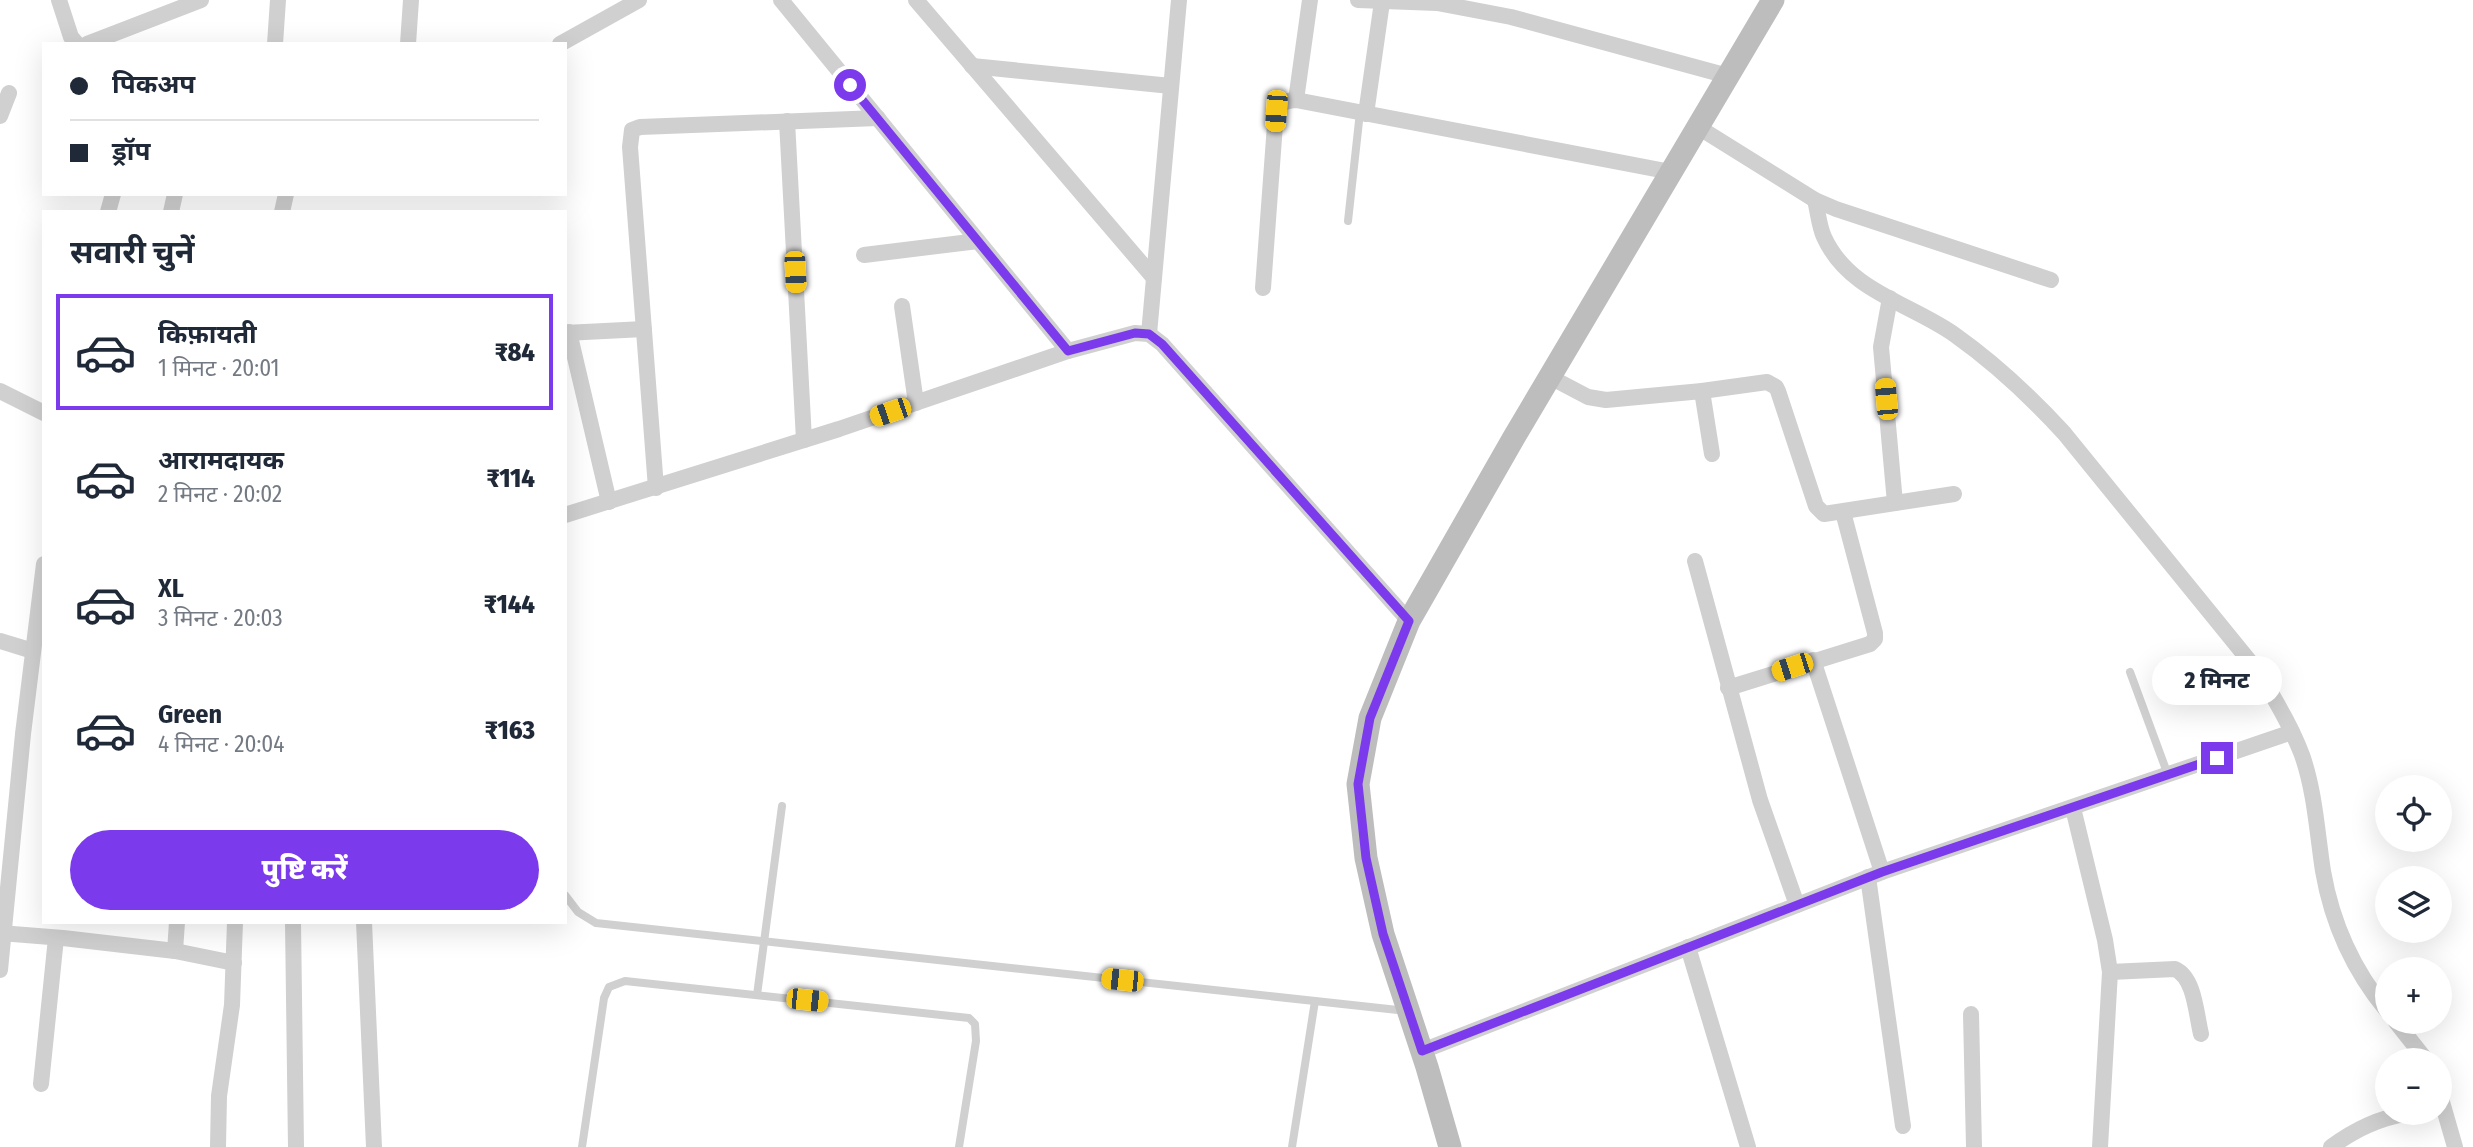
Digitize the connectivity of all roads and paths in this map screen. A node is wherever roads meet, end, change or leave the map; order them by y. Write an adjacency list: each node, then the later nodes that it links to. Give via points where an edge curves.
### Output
1 (59, 0): 13 (street)
2 (201, 0): 14 (street)
3 (278, 0): 15 (street)
4 (411, 0): 16 (street)
5 (639, 0): 17 (street)
6 (781, 0): 25 (street)
7 (916, 0): 18 (street)
8 (1179, 0): 20 (street)
9 (1310, 0): 22 (street)
10 (1358, 0): 12 (street)
11 (1773, 0): 19 (street)
12 (1382, 2): 19 (street, via 1437,2 1511,17); 23 (street)
13 (75, 42)
14 (92, 42)
15 (275, 42)
16 (408, 42)
17 (564, 42)
18 (972, 66): 20 (street); 33 (street)
19 (1728, 76): 27 (street)
20 (1171, 86): 33 (street)
21 (9, 93): 24 (street)
22 (1296, 100): 23 (street); 35 (street, via 1280,104 1276,111)
23 (1363, 113): 28 (street); 30 (lane)
24 (0, 116)
25 (878, 118): 26 (street); 31 (street)
26 (787, 121): 38 (street, via 632,130); 47 (street)
27 (1698, 127): 28 (street); 29 (street)
28 (1671, 172): 42 (street)
29 (1815, 200): 34 (street); 36 (street, via 1823,234 1835,256 1857,280)
30 (1348, 221)
31 (978, 241): 32 (street); 41 (street)
32 (864, 255)
33 (1154, 278): 40 (street)
34 (2051, 280)
35 (1263, 288)
36 (1891, 299): 52 (street, via 1881,347); 63 (street, via 1952,333 2030,396 2260,674)
37 (902, 306): 45 (street)
38 (644, 329): 39 (street); 49 (street)
39 (567, 333): 51 (street)
40 (1149, 334): 41 (street, via 1135,333); 57 (street)
41 (1068, 351): 45 (street)
42 (1550, 377): 44 (street, via 1595,399); 57 (street)
43 (0, 391): 46 (street)
44 (1702, 391): 48 (street); 53 (street, via 1772,383 1816,506 1824,514)
45 (916, 403): 47 (street)
46 (42, 412)
47 (804, 440): 49 (street)
48 (1712, 454)
49 (656, 488): 51 (street)
50 (1954, 494): 52 (street)
51 (609, 502): 54 (street)
52 (1895, 503): 53 (street)
53 (1843, 512): 60 (street, via 1875,639)
54 (567, 514)
55 (1695, 561): 62 (street)
56 (42, 580): 59 (street)
57 (1409, 621): 85 (street, via 1370,718 1358,784 1366,858 1383,934)
58 (0, 641): 59 (street)
59 (33, 651): 75 (street)
60 (1813, 660): 62 (street); 67 (street)
61 (2130, 671): 64 (lane)
62 (1728, 688): 69 (street)
63 (2292, 732): 64 (street); 82 (street, via 2308,778 2324,874 2342,937 2354,965)
64 (2168, 775): 66 (street)
65 (782, 806): 76 (lane)
66 (2073, 808): 67 (street); 81 (street)
67 (1875, 874): 69 (street); 94 (street)
68 (567, 898): 76 (lane, via 578,912 596,923)
69 (1797, 905): 77 (street)
70 (177, 924): 78 (street)
71 (234, 924): 79 (street)
72 (293, 924): 96 (street)
73 (364, 924): 97 (street)
74 (61, 933): 75 (street); 78 (street); 91 (street)
75 (2, 934): 80 (street)
76 (764, 941): 83 (lane); 84 (lane)
77 (1688, 947): 90 (street); 102 (street)
78 (175, 951): 79 (street)
79 (234, 963): 95 (street)
80 (0, 970)
81 (2110, 972): 87 (street, via 2175,969 2183,973); 104 (street)
82 (2375, 994)
83 (757, 995): 98 (lane, via 625,981 609,987); 99 (lane, via 969,1018 975,1024 976,1041)
84 (1315, 1001): 85 (lane); 100 (lane)
85 (1409, 1011): 90 (street)
86 (1971, 1014): 103 (street)
87 (2201, 1034)
88 (2405, 1034): 89 (street)
89 (2417, 1048)
90 (1422, 1051): 101 (street)
91 (41, 1084)
92 (2375, 1121): 105 (street)
93 (2447, 1125): 106 (street)
94 (1903, 1126)
95 (218, 1147)
96 (296, 1147)
97 (374, 1147)
98 (582, 1147)
99 (959, 1147)
100 (1292, 1147)
101 (1450, 1147)
102 (1748, 1147)
103 (1974, 1147)
104 (2100, 1147)
105 (2331, 1147)
106 (2455, 1147)

